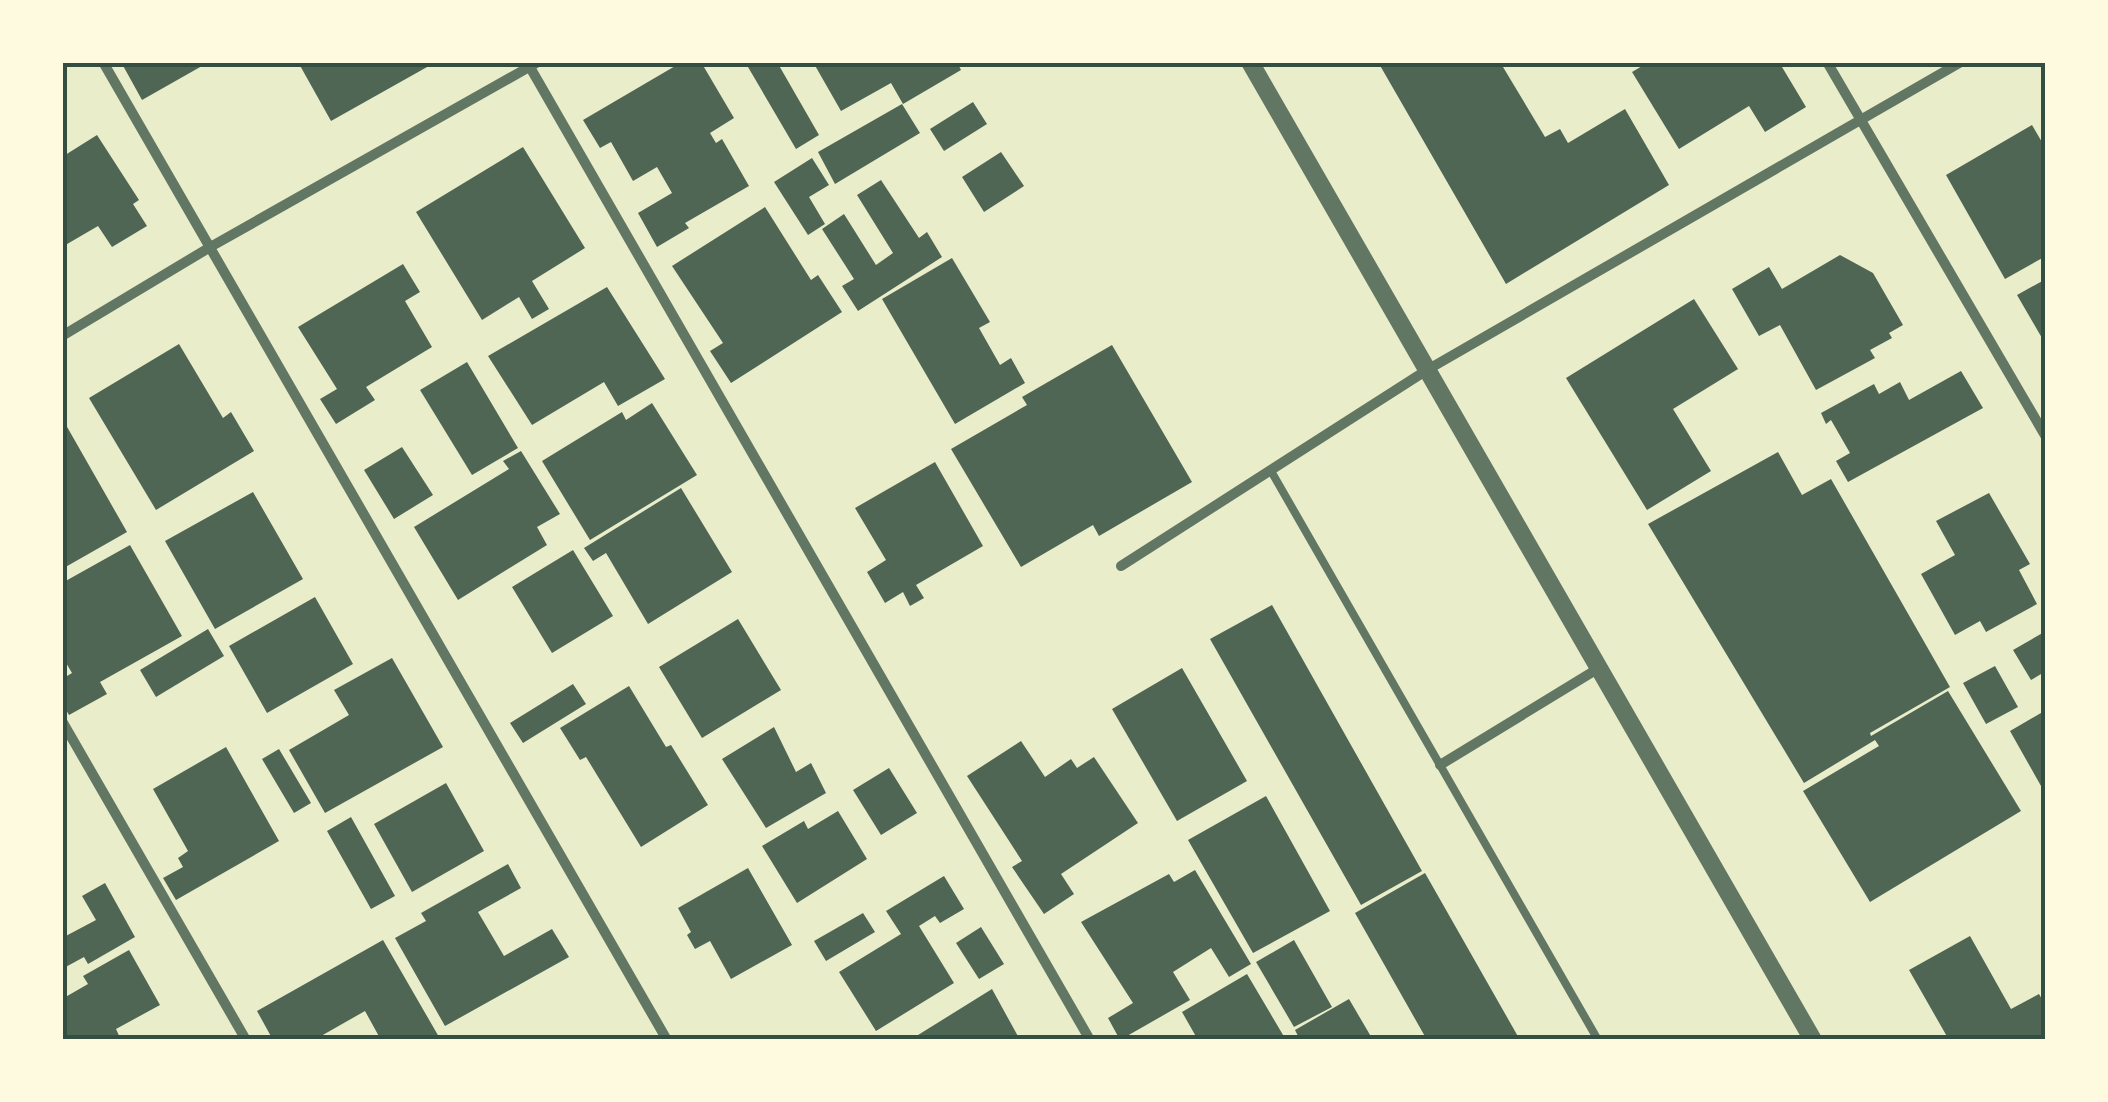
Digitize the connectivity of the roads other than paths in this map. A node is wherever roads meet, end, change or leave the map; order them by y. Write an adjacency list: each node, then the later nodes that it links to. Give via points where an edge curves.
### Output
1 (103, 62): 7 (street)
2 (1250, 62): 9 (street)
3 (1828, 62): 6 (street)
4 (1961, 62): 6 (street)
5 (531, 64): 7 (street); 18 (street)
6 (1861, 120): 9 (street); 10 (street)
7 (212, 246): 8 (street); 17 (street)
8 (62, 336)
9 (1427, 370): 11 (street); 13 (street)
10 (2046, 437)
11 (1271, 471): 12 (street); 15 (lane)
12 (1122, 566)
13 (1599, 668): 15 (street); 20 (street)
14 (62, 720): 16 (street)
15 (1440, 765): 19 (lane)
16 (246, 1040)
17 (666, 1040)
18 (1090, 1040)
19 (1598, 1040)
20 (1813, 1040)

